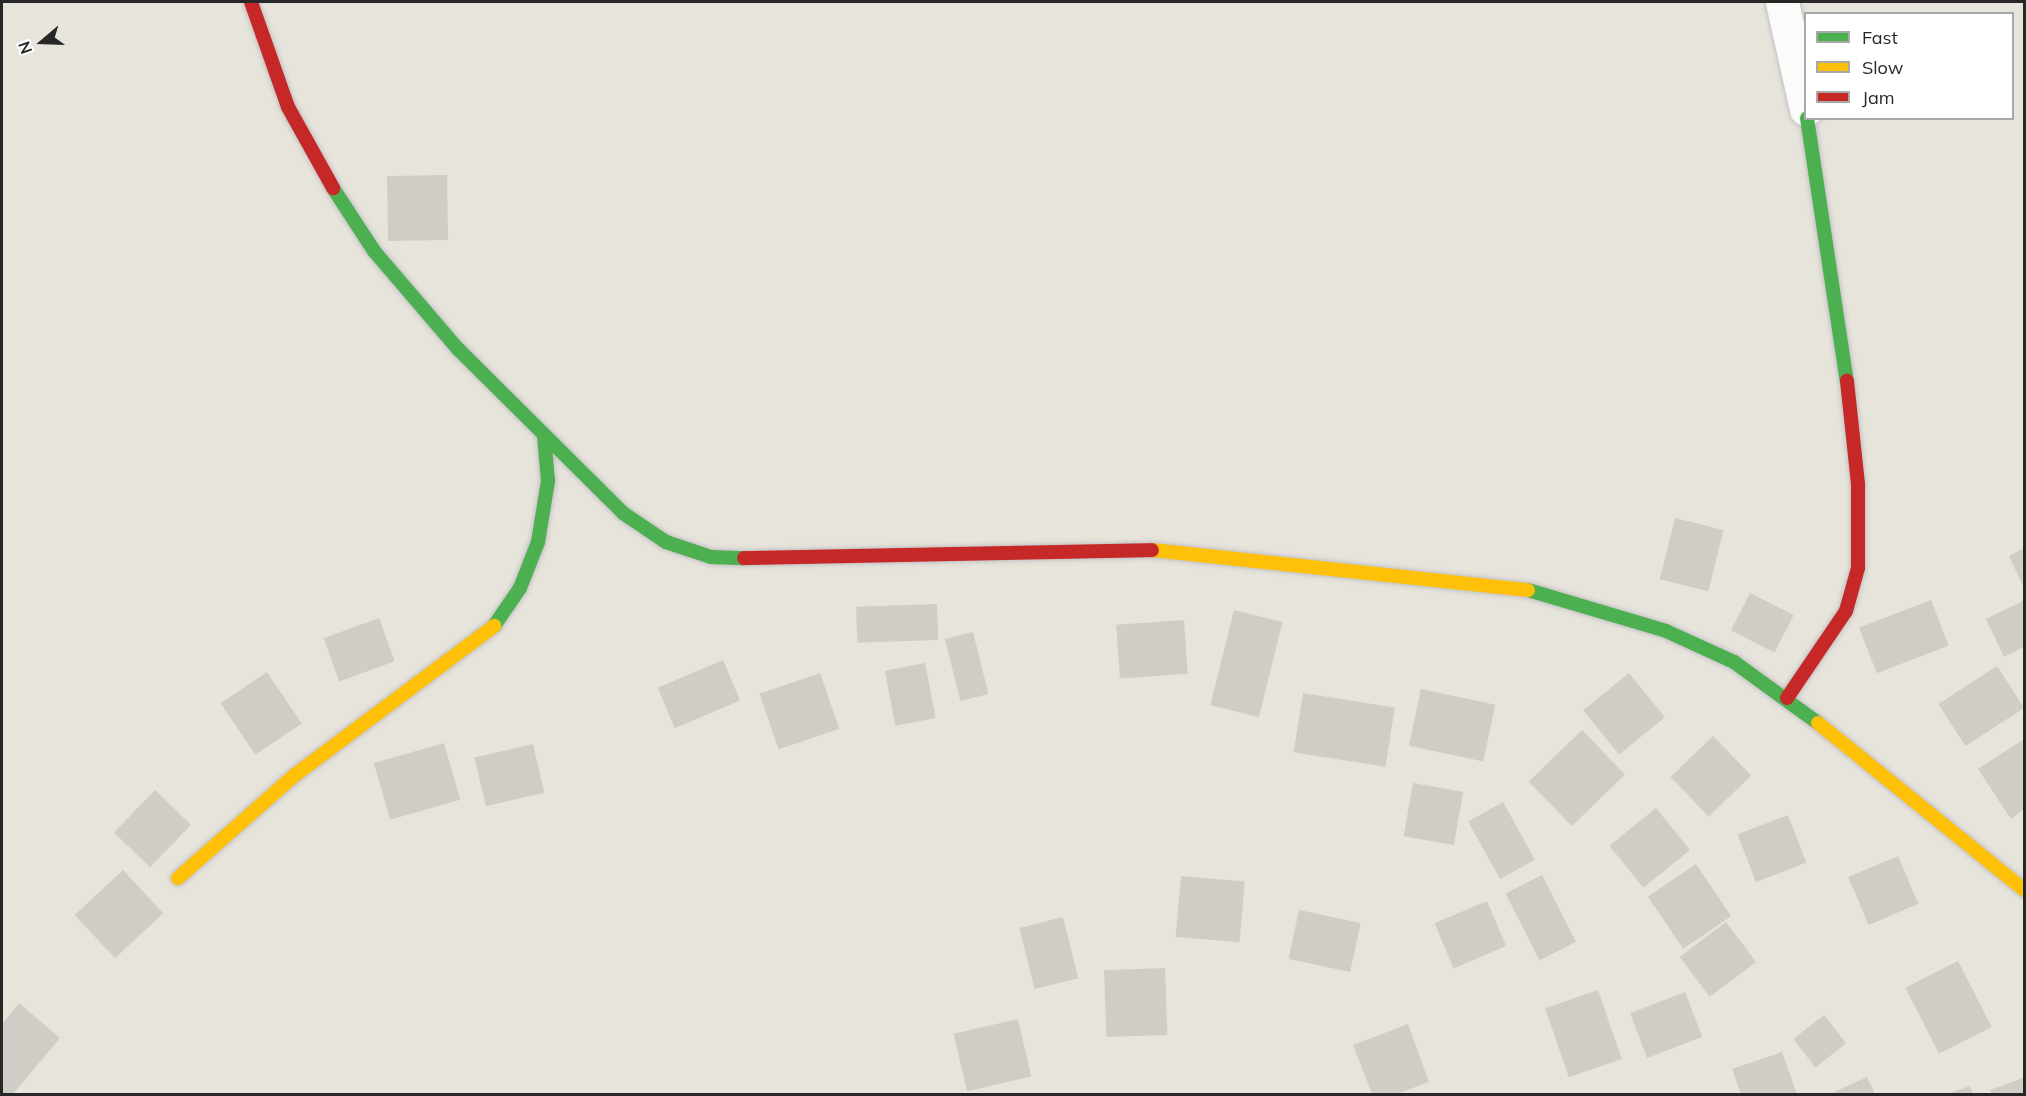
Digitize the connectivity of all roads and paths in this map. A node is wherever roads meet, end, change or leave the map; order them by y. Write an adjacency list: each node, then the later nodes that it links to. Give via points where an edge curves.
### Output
1 (251, 2): 5 (street, via 288,107 320,168 374,251 458,349)
2 (1782, 2): 3 (street)
3 (1804, 100)
4 (1807, 120): 6 (street, via 1849,392 1858,484 1858,568 1846,611)
5 (544, 435): 6 (street, via 623,513 666,542 711,556 1126,547 1542,592 1666,631 1734,662); 7 (street, via 548,481 538,542 520,588 492,629 296,775)
6 (1787, 698): 8 (street)
7 (178, 878)
8 (2022, 885)

